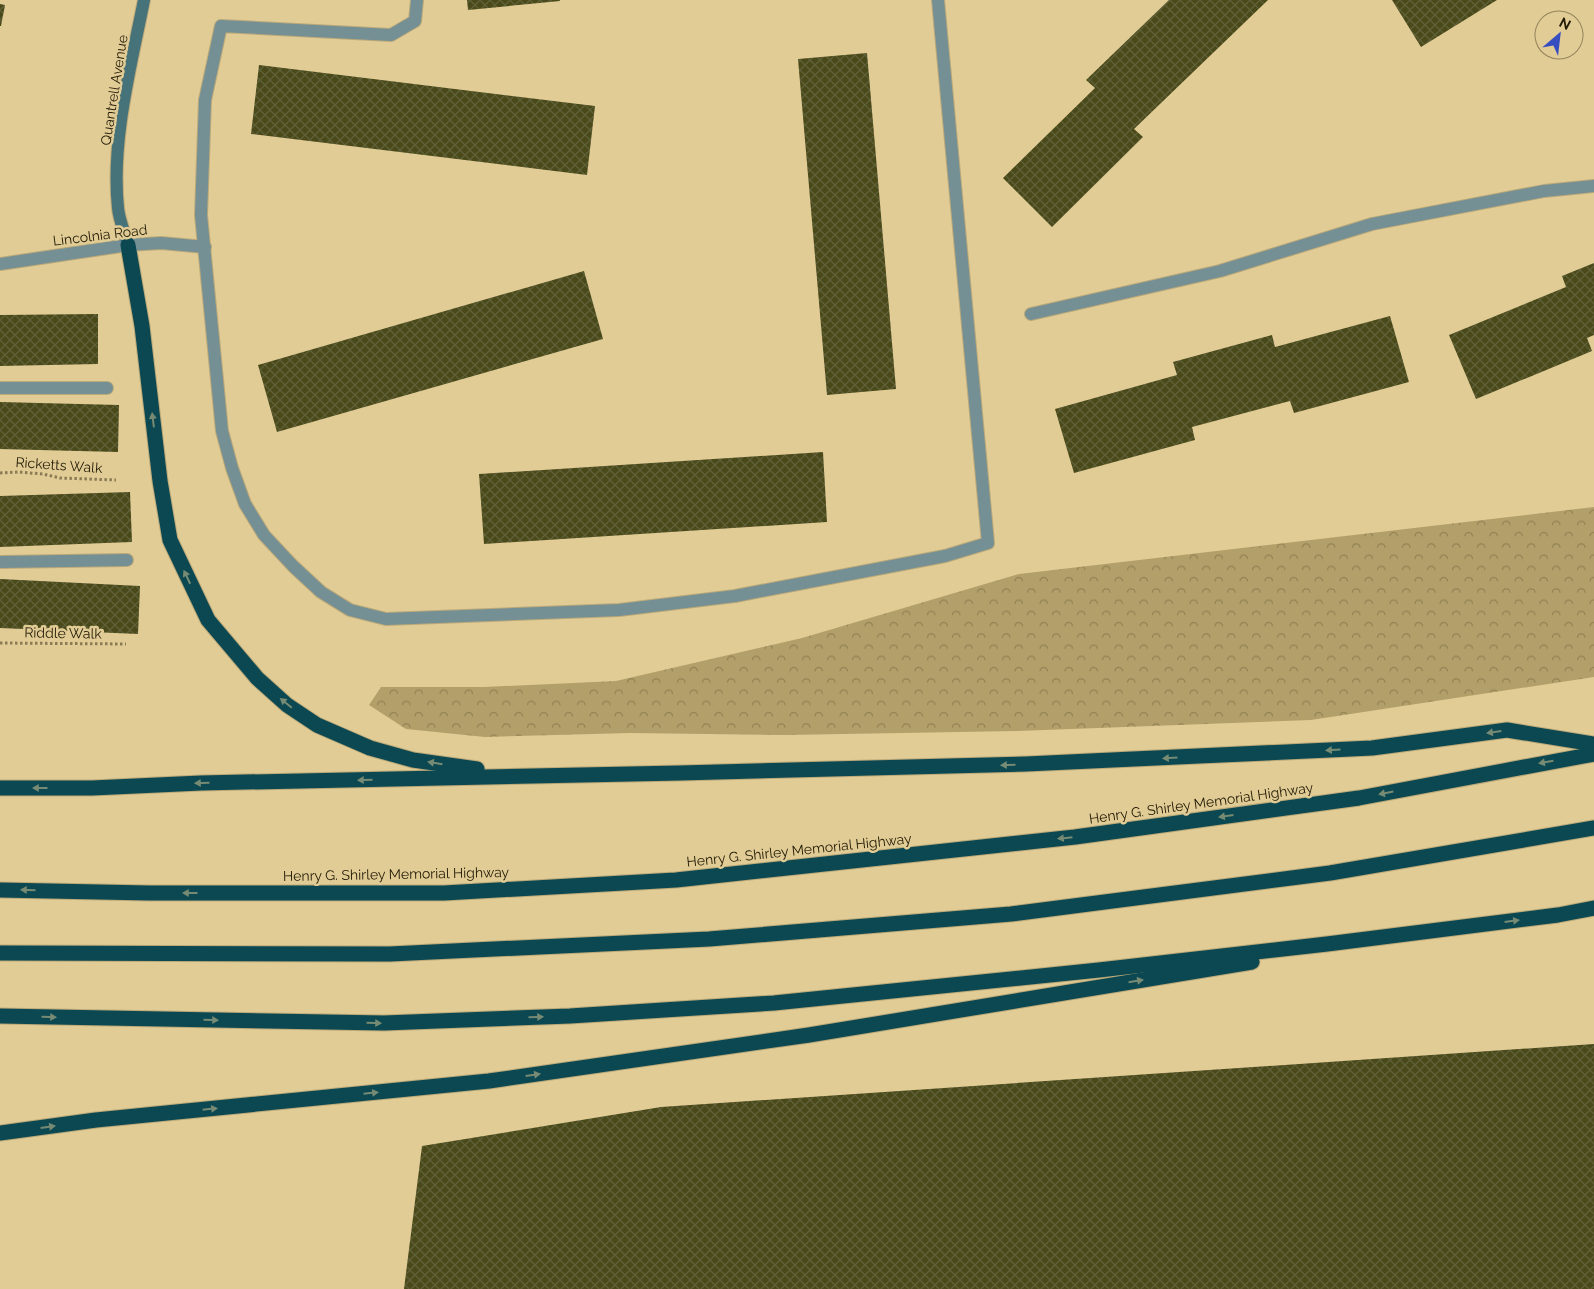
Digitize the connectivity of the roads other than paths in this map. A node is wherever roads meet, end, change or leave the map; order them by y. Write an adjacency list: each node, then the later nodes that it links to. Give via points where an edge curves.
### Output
1 (144, 0): 5 (street, Quantrell Avenue, via 119,144 118,209)
2 (417, 0): 6 (street, via 414,21 392,35 221,26 205,100)
3 (938, 0): 6 (street, via 988,543 944,556 736,596 619,610 386,620 350,610 321,592 293,566 264,535 245,504 222,431)
4 (1594, 186): 8 (street, via 1544,190 1372,224 1220,271)
5 (128, 245): 6 (street, Lincolnia Road, via 161,243); 7 (street, Lincolnia Road); 15 (highway, one-way to 5, via 457,767 413,760 370,748 317,725 287,705 230,648 208,620 170,540)
6 (204, 247)
7 (0, 264)
8 (1031, 314)
9 (0, 388): 10 (street)
10 (107, 388)
11 (127, 560): 12 (street)
12 (0, 562)
13 (1594, 744): 15 (highway, one-way to 15, via 1507,730 1372,748 940,767)
14 (1594, 754): 18 (highway, Henry G. Shirley Memorial Highway, one-way to 18, via 1358,798 1075,837 676,880 444,893)
15 (553, 775): 16 (highway, one-way to 16)
16 (0, 788)
17 (1594, 828): 21 (highway, via 1330,873 1011,914 718,938 390,954)
18 (0, 890)
19 (1594, 908): 20 (highway, one-way to 19)
20 (1464, 927): 22 (highway, one-way to 20, via 384,1023 570,1016 774,1002 1100,970); 23 (highway, one-way to 20, via 96,1120 489,1081 808,1036)
21 (0, 953)
22 (0, 1016)
23 (0, 1133)

